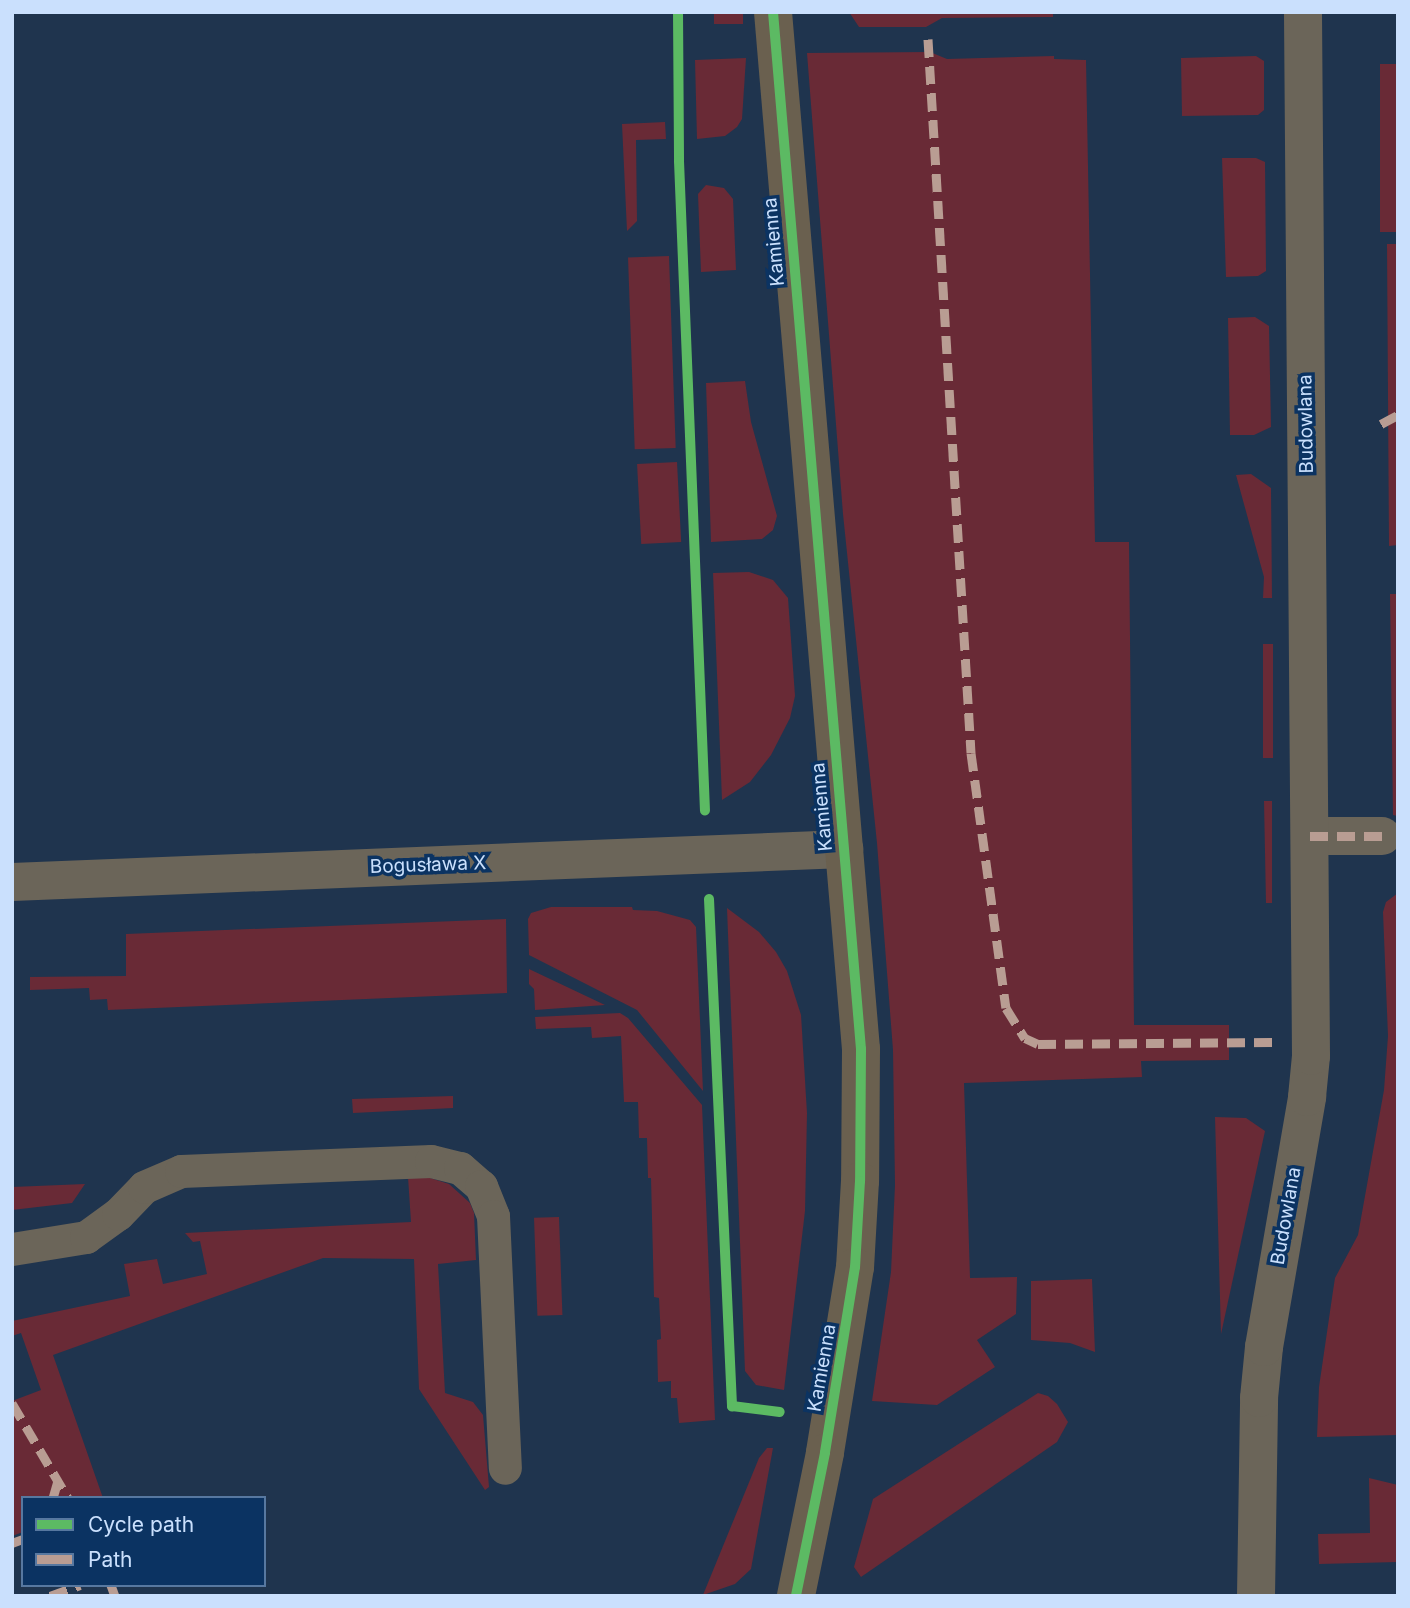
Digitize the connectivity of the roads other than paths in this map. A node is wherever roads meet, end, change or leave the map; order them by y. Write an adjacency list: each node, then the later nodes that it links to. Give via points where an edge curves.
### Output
1 (773, 12): 5 (street, Kamienna)
2 (1303, 12): 3 (street, Budowlana)
3 (1310, 836): 4 (street); 10 (street, Budowlana, via 1311,1056 1264,1347)
4 (1390, 837)
5 (844, 849): 6 (street, Bogusława X); 9 (street, Kamienna, via 860,1049 855,1267)
6 (12, 881)
7 (12, 1249): 8 (lane, via 86,1237 144,1187 181,1171 431,1161 460,1168 481,1186 493,1216)
8 (505, 1468)
9 (796, 1596)
10 (1256, 1596)

